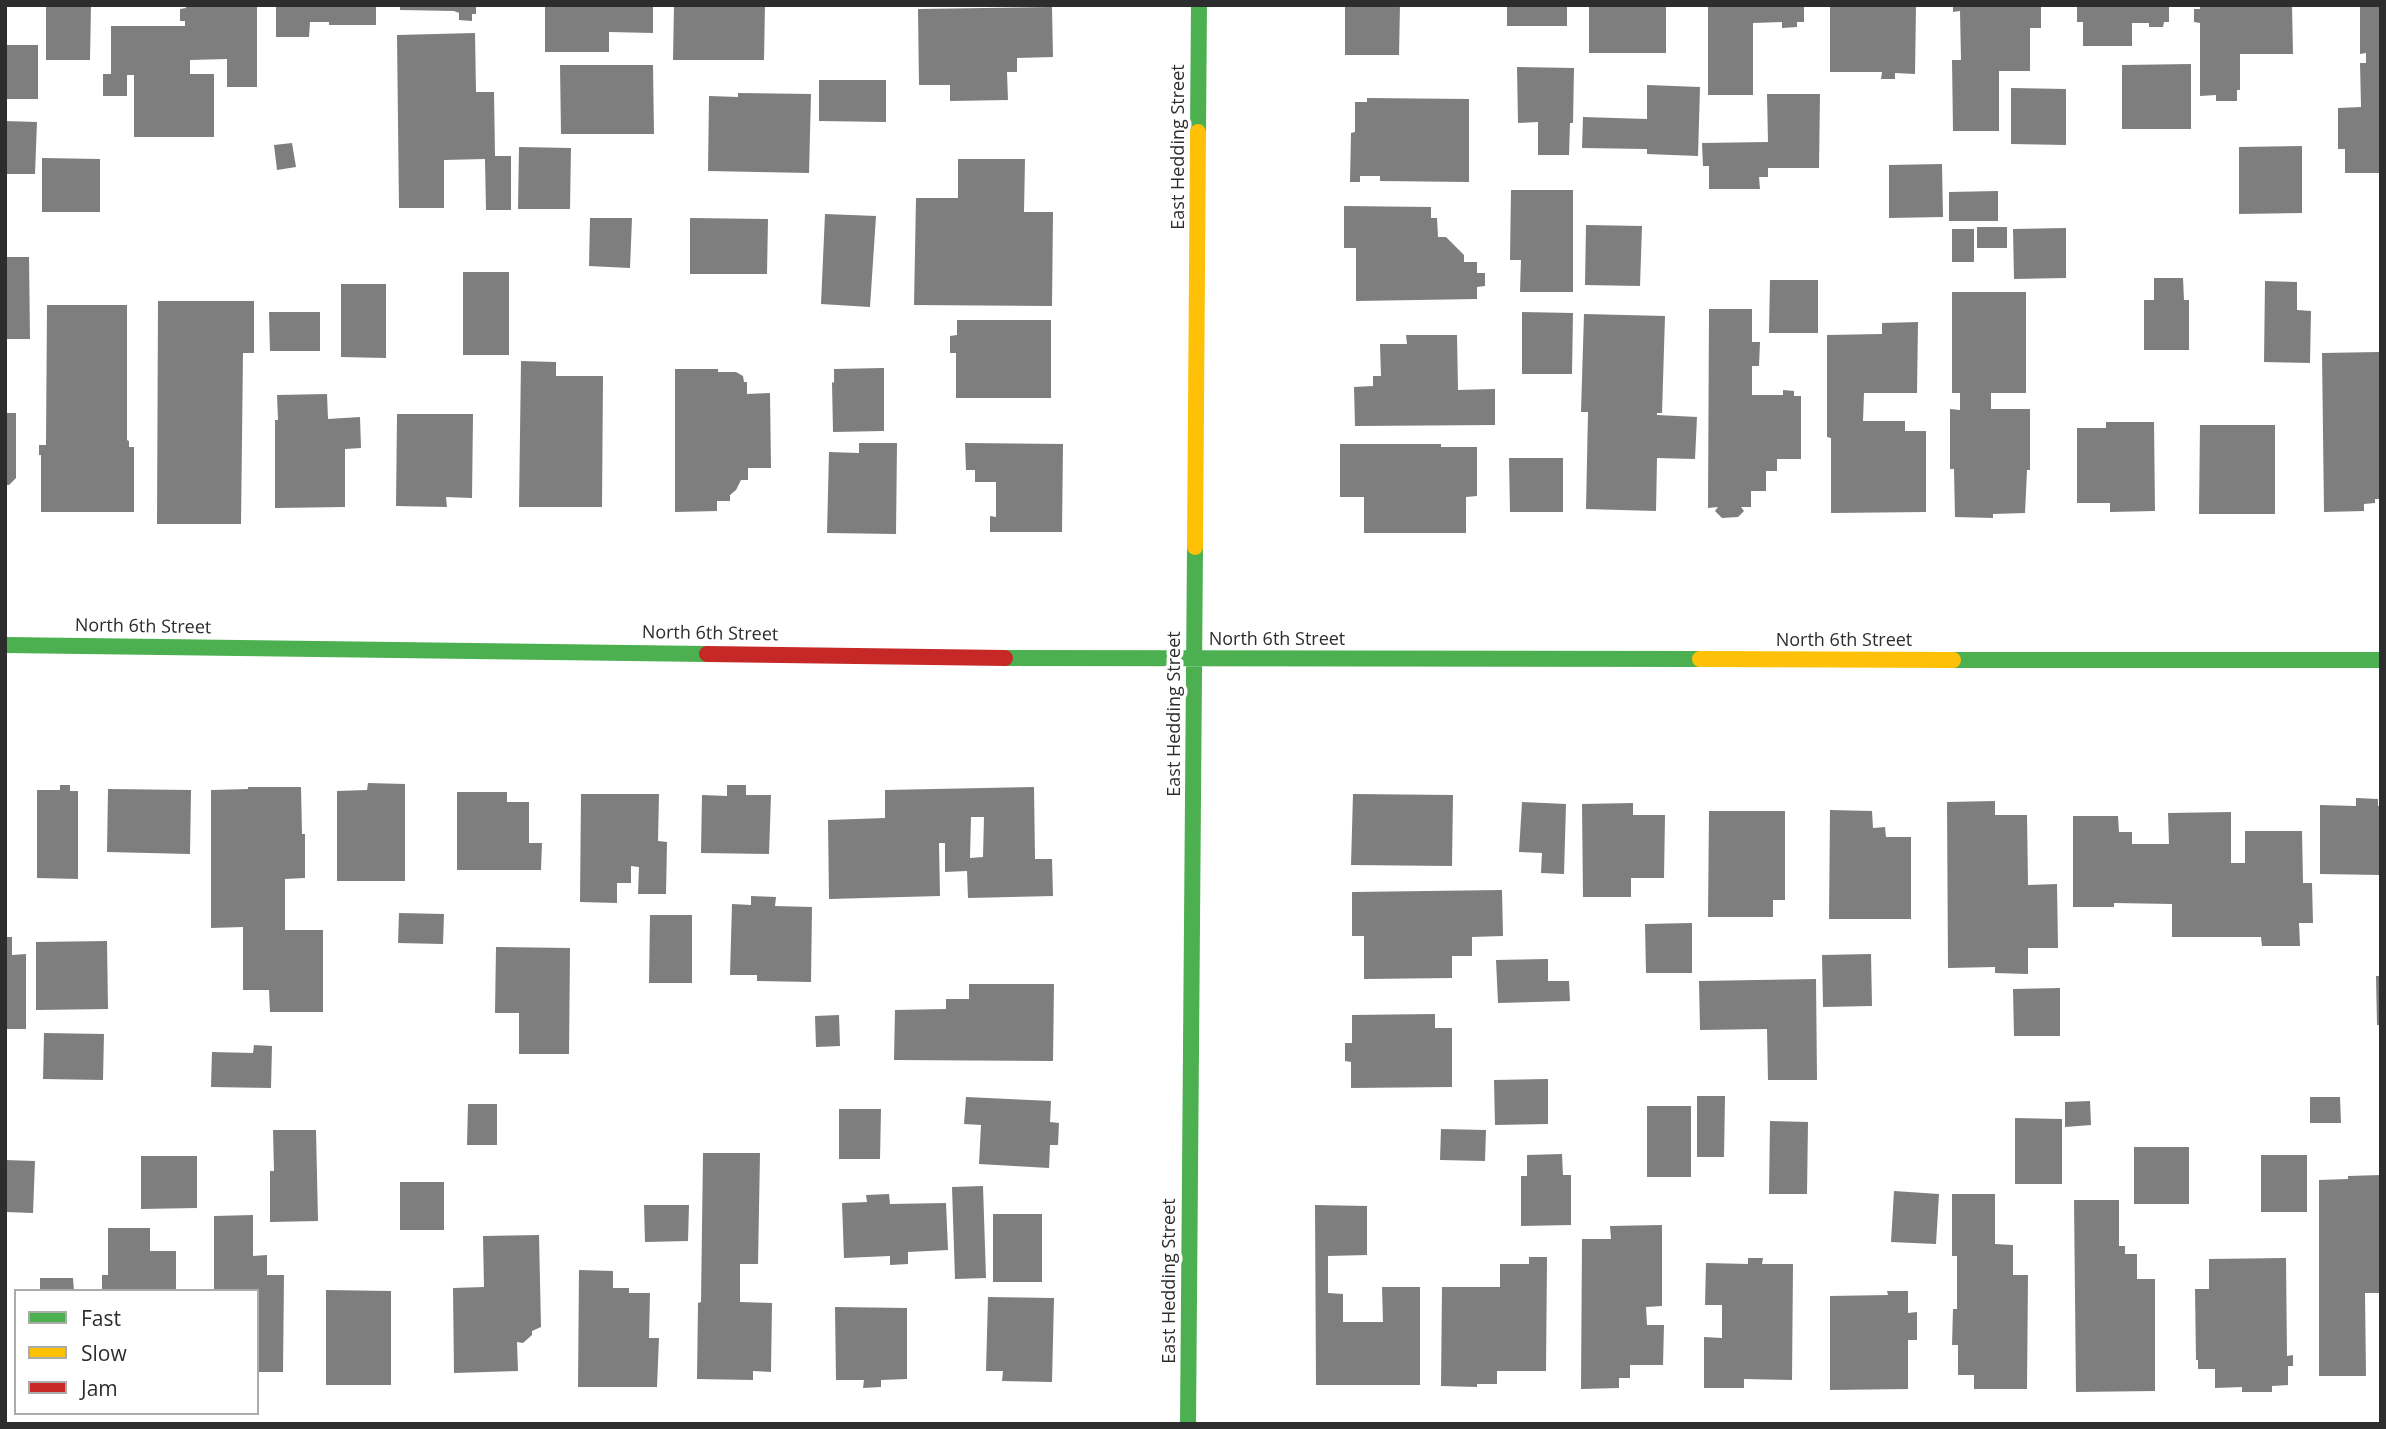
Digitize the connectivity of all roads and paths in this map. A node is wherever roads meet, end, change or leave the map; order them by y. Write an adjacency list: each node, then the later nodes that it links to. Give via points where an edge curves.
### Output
1 (1199, 5): 3 (street, East Hedding Street)
2 (5, 645): 3 (street, North 6th Street)
3 (1194, 659): 4 (street, North 6th Street); 5 (street, East Hedding Street)
4 (2381, 660)
5 (1188, 1424)

